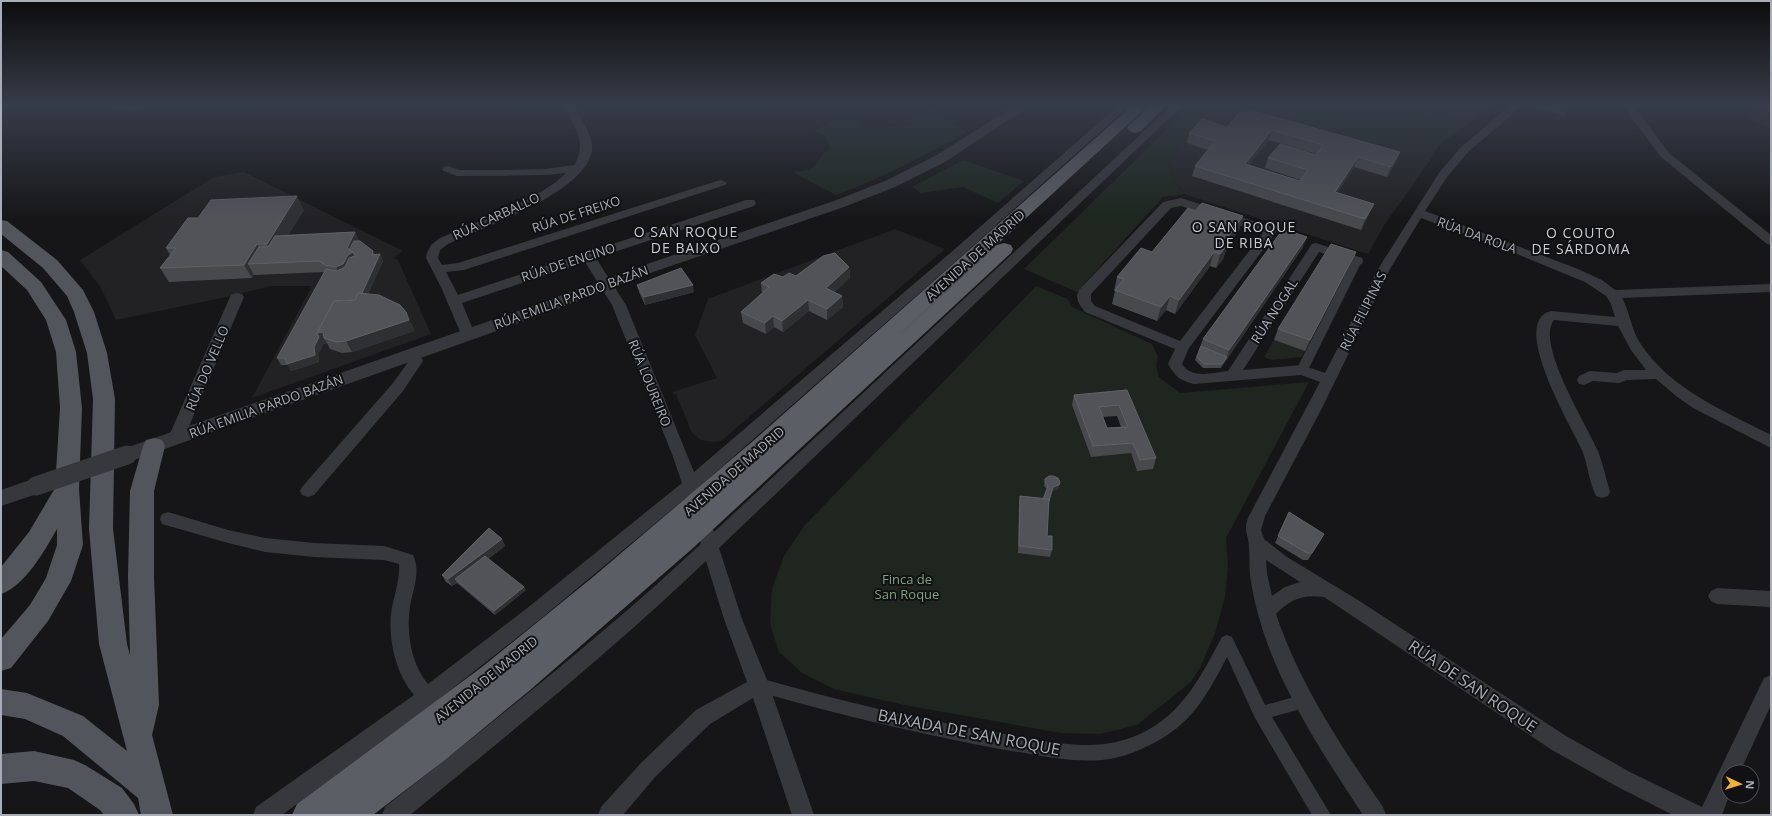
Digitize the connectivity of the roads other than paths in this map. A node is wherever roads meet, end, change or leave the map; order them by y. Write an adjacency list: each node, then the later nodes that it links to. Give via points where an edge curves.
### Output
1 (585, 143): 9 (street, RÚA CARBALLO, via 585,157)
2 (965, 143): 20 (street, RÚA EMILIA PARDO BAZÁN, via 890,184)
3 (1082, 143): 40 (street, AVENIDA DE MADRID, via 960,251)
4 (1101, 143): 40 (highway, AVENIDA DE MADRID)
5 (1117, 143): 40 (highway, AVENIDA DE MADRID)
6 (1138, 143): 40 (street, AVENIDA DE MADRID, via 793,468)
7 (1472, 143): 13 (street, RÚA FILIPINAS, via 1443,175)
8 (1656, 143): 15 (street, via 1665,155)
9 (578, 168): 10 (street, via 507,173 457,173); 19 (street, RÚA CARBALLO, via 563,182 535,199 439,244 432,253 432,258)
10 (448, 169)
11 (721, 183): 19 (street, RÚA DE FREIXO, via 459,266)
12 (750, 203): 17 (street, RÚA DE ENCINO)
13 (1418, 213): 22 (street, RÚA DA ROLA, via 1582,275); 32 (street, RÚA FILIPINAS, via 1384,269)
14 (1, 225): 55 (main road, via 50,264 76,294 97,353 104,399 102,529 113,644)
15 (1771, 241)
16 (1, 256): 36 (main road, via 34,286 56,320 66,352 72,408)
17 (588, 256): 20 (street, RÚA LOUREIRO); 24 (street, RÚA DE ENCINO)
18 (1357, 261): 29 (street); 31 (street, RÚA NOGAL, via 1316,247)
19 (439, 269): 24 (street, RÚA CARBALLO)
20 (606, 285): 26 (street, RÚA EMILIA PARDO BAZÁN); 40 (street, RÚA LOUREIRO, via 619,305 680,454)
21 (1771, 288): 22 (street)
22 (1612, 294): 25 (street, RÚA DA ROLA, via 1620,305)
23 (237, 297): 34 (street, RÚA DO VELLO)
24 (454, 300): 26 (street, RÚA CARBALLO)
25 (1623, 322): 30 (street, RÚA DA ROLA, via 1634,345); 38 (street, via 1551,315 1541,327 1545,353 1590,450)
26 (468, 334): 28 (street, RÚA EMILIA PARDO BAZÁN)
27 (1183, 347): 27 (street, via 1271,232 1181,202 1167,205 1084,293 1084,301 1090,309); 31 (street, via 1175,364 1181,374 1194,379)
28 (414, 354): 34 (street, RÚA EMILIA PARDO BAZÁN); 37 (street, via 416,361 398,388)
29 (1302, 370): 31 (street); 32 (street)
30 (1657, 374): 33 (street, via 1624,375 1619,378 1590,376); 35 (street, RÚA DA ROLA, via 1702,406)
31 (1232, 376)
32 (1328, 379): 42 (street, RÚA FILIPINAS, via 1257,516 1253,529)
33 (1584, 380)
34 (165, 442): 39 (street, RÚA EMILIA PARDO BAZÁN, bridge); 55 (main road, via 142,491 141,576 145,705)
35 (1771, 442)
36 (67, 489): 43 (main road, via 42,533 12,573); 48 (main road, via 70,545 58,581 39,613)
37 (308, 491)
38 (1602, 492)
39 (1, 498)
40 (700, 515): 50 (street, RÚA LOUREIRO, via 733,619); 51 (street, via 532,615); 62 (highway, AVENIDA DE MADRID); 63 (highway, AVENIDA DE MADRID, via 670,556 510,690); 64 (street, via 672,582 536,700)
41 (168, 519): 51 (street, via 265,545 381,552 398,555 407,560 406,586 400,615 402,637 409,673)
42 (1258, 544): 44 (street, RÚA DE SAN ROQUE); 47 (street, RÚA FILIPINAS, via 1258,577)
43 (1, 582)
44 (1331, 592): 47 (street, via 1310,588 1293,591 1282,597); 69 (street, RÚA DE SAN ROQUE, via 1560,743)
45 (1717, 596): 46 (street)
46 (1771, 599)
47 (1266, 613): 52 (street, RÚA FILIPINAS, via 1273,634)
48 (1, 659)
49 (1771, 684): 56 (street)
50 (758, 685): 54 (street, BAIXADA DE SAN ROQUE, via 850,709 983,738 1075,753 1104,752 1140,742 1176,720 1203,688 1227,642); 65 (street, via 703,717 648,770); 66 (street, RÚA LOUREIRO)
51 (427, 697): 61 (street)
52 (1305, 701): 54 (street); 68 (street, RÚA FILIPINAS, via 1331,749)
53 (1, 702): 59 (main road, via 27,706 73,726)
54 (1261, 713): 67 (street)
55 (137, 739): 59 (main road)
56 (1733, 764)
57 (1, 769): 60 (main road, via 34,766 74,775 111,799)
58 (1720, 792): 70 (street)
59 (155, 803)
60 (123, 815)
61 (264, 815)
62 (308, 815)
63 (348, 815)
64 (393, 815)
65 (609, 815)
66 (803, 815)
67 (1322, 815)
68 (1374, 815)
69 (1695, 815)
70 (1712, 815)

